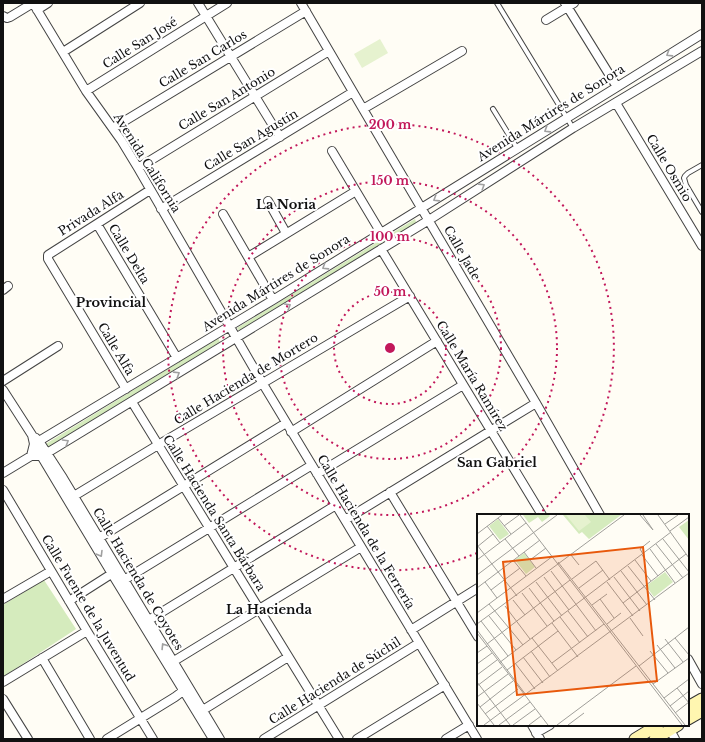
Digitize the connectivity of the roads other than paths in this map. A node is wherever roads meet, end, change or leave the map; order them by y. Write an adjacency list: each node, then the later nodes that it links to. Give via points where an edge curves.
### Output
1 (48, 3): 8 (street)
2 (140, 3): 17 (street)
3 (198, 3): 11 (street)
4 (228, 3): 11 (street, Calle San José)
5 (301, 3): 9 (street, Calle Jade)
6 (498, 3): 26 (lane)
7 (569, 4): 12 (street); 19 (street)
8 (35, 5): 10 (street, via 10,17); 17 (street, Avenida California)
9 (306, 11): 14 (street, Calle Jade); 18 (street, Calle San Carlos)
10 (3, 16)
11 (206, 16): 18 (street); 20 (street, Calle San José)
12 (546, 20)
13 (702, 34): 19 (street, Avenida Mártires de Sonora, one-way to 19)
14 (329, 51): 21 (street, Calle Jade); 22 (street, Calle San Antonio)
15 (462, 51): 25 (street)
16 (702, 51): 23 (street, Avenida Mártires de Sonora)
17 (63, 52): 20 (street, Avenida California)
18 (230, 57): 22 (street); 27 (street, Calle San Carlos)
19 (617, 87): 26 (street, Avenida Mártires de Sonora)
20 (86, 90): 27 (street, Avenida California)
21 (353, 92): 25 (street, Calle Jade); 29 (street, Calle San Agustín)
22 (255, 96): 29 (street); 33 (street, Calle San Antonio)
23 (616, 103): 28 (street, Avenida Mártires de Sonora); 45 (street, Calle Osmio)
24 (493, 109): 30 (lane)
25 (363, 110): 37 (street, Calle Jade)
26 (567, 118): 28 (lane); 30 (street, Avenida Mártires de Sonora, one-way to 30)
27 (113, 128): 33 (street, Avenida California)
28 (573, 128): 41 (street, Avenida Mártires de Sonora, one-way to 28)
29 (280, 136): 38 (street, Calle San Agustín)
30 (517, 148): 37 (street, Avenida Mártires de Sonora, one-way to 37)
31 (332, 151): 35 (street)
32 (701, 167): 39 (lane, via 686,175 684,181)
33 (138, 168): 34 (street, Avenida California)
34 (150, 190): 38 (street, Avenida California); 42 (street, Privada Alfa)
35 (356, 191): 43 (street); 44 (street)
36 (268, 201): 43 (street)
37 (421, 208): 41 (street, Calle Jade); 44 (street, Avenida Mártires de Sonora)
38 (161, 209): 51 (street, Avenida California)
39 (702, 212)
40 (223, 214): 47 (street)
41 (429, 220): 46 (street, Avenida Mártires de Sonora); 62 (street, Calle Jade)
42 (97, 224): 48 (street, Privada Alfa, via 48,255); 55 (street, Calle Delta)
43 (286, 233): 47 (street)
44 (381, 233): 50 (street, Avenida Mártires de Sonora, one-way to 50)
45 (702, 246)
46 (381, 249): 49 (street, Calle María Ramírez); 52 (street, Avenida Mártires de Sonora, one-way to 46)
47 (248, 257): 50 (street)
48 (48, 259): 59 (street, Calle Alfa)
49 (410, 296): 53 (street, Calle María Ramírez); 57 (street, Calle Hacienda de Mortero)
50 (273, 300): 51 (street, Avenida Mártires de Sonora)
51 (229, 326): 52 (street, Avenida California); 55 (street, Avenida Mártires de Sonora)
52 (236, 338): 57 (street, Calle Hacienda de la Ferrería); 61 (street, Avenida Mártires de Sonora, one-way to 52)
53 (436, 341): 58 (street, Calle María Ramírez); 65 (street)
54 (58, 346): 56 (street)
55 (177, 358): 59 (street, Avenida Mártires de Sonora)
56 (3, 381)
57 (263, 384): 63 (street, Calle Hacienda de la Ferrería); 67 (street, Calle Hacienda de Mortero)
58 (463, 385): 64 (street, Calle María Ramírez); 72 (street)
59 (126, 389): 66 (street, Avenida Mártires de Sonora)
60 (3, 390): 66 (street, Calle Hacienda de Coyotes)
61 (132, 402): 67 (street, Calle Hacienda Santa Bárbara); 68 (street, Avenida Mártires de Sonora, one-way to 61)
62 (536, 403): 64 (street); 79 (street, Calle Jade)
63 (286, 422): 65 (street, Calle Hacienda de la Ferrería); 73 (street)
64 (491, 431): 75 (street); 78 (street, Calle María Ramírez)
65 (291, 432): 70 (street, Calle Hacienda de la Ferrería)
66 (37, 442): 68 (street, Calle Hacienda de Coyotes); 69 (street)
67 (158, 445): 73 (street, Calle Hacienda Santa Bárbara); 76 (street, Calle Hacienda de Mortero)
68 (45, 455): 69 (street); 76 (street, Calle Hacienda de Coyotes); 86 (street, Calle Hacienda de Coyotes, one-way to 86)
69 (31, 456): 71 (street)
70 (312, 465): 72 (street, Calle Hacienda de la Ferrería); 81 (street)
71 (3, 473)
72 (317, 474): 77 (street, Calle Hacienda de la Ferrería)
73 (183, 486): 81 (street, Calle Hacienda Santa Bárbara); 82 (street)
74 (3, 490): 85 (street, Calle Fuente de la Juventud)
75 (390, 492): 80 (street); 91 (street)
76 (74, 496): 82 (street, Calle Hacienda de Coyotes)
77 (336, 505): 80 (street, Calle Hacienda de la Ferrería); 84 (street)
78 (541, 514)
79 (599, 514)
80 (344, 520): 83 (street, Calle Hacienda de la Ferrería)
81 (209, 528): 84 (street, Calle Hacienda Santa Bárbara); 87 (street)
82 (99, 538): 86 (street, Calle Hacienda de Coyotes)
83 (361, 547): 92 (street); 94 (street, Calle Hacienda de la Ferrería)
84 (234, 568): 92 (street, Calle Hacienda Santa Bárbara); 93 (street)
85 (52, 571): 89 (street); 90 (street, Calle Fuente de la Juventud)
86 (115, 572): 87 (street, Calle Hacienda de Coyotes); 90 (street); 105 (street, Calle Hacienda de Coyotes)
87 (124, 580): 93 (street, Calle Hacienda de Coyotes)
88 (477, 589): 91 (street)
89 (4, 597)
90 (69, 601): 95 (street, Calle Fuente de la Juventud)
91 (457, 601): 94 (street); 96 (street)
92 (259, 609): 98 (street, Calle Hacienda Santa Bárbara); 100 (street)
93 (149, 620): 100 (street, Calle Hacienda de Coyotes, one-way to 93)
94 (411, 630): 97 (street, Calle Hacienda de la Ferrería)
95 (87, 631): 99 (street); 112 (street, Calle Fuente de la Juventud)
96 (477, 635)
97 (419, 643): 104 (street, Calle Hacienda de la Ferrería); 108 (street, Calle Hacienda de Súchil)
98 (288, 657): 108 (street, Calle Hacienda Santa Bárbara); 110 (street)
99 (42, 658): 102 (street); 121 (street)
100 (174, 661): 105 (street, Calle Hacienda de Coyotes)
101 (689, 661): 103 (street)
102 (3, 682)
103 (702, 684)
104 (445, 685): 114 (street, Calle Hacienda de la Ferrería); 128 (street)
105 (186, 688): 110 (street, Calle Hacienda de Coyotes); 112 (street); 124 (street, Calle Hacienda de Coyotes)
106 (3, 699): 120 (street)
107 (702, 699): 109 (street)
108 (318, 705): 126 (street, Calle Hacienda de Súchil); 127 (street, Calle Hacienda Santa Bárbara)
109 (689, 706)
110 (203, 710): 125 (street, Calle Hacienda de Coyotes)
111 (702, 711): 113 (street)
112 (141, 718): 122 (street); 123 (street, Calle Fuente de la Juventud)
113 (689, 718)
114 (469, 725): 129 (street); 130 (street, Calle Hacienda de la Ferrería)
115 (533, 726): 119 (street)
116 (549, 726): 119 (street)
117 (656, 726): 131 (street)
118 (674, 731): 132 (street)
119 (538, 736)
120 (28, 739)
121 (90, 739)
122 (107, 739)
123 (153, 739)
124 (213, 739)
125 (220, 739)
126 (264, 739)
127 (339, 739)
128 (356, 739)
129 (446, 739)
130 (477, 739)
131 (635, 739)
132 (655, 739)

